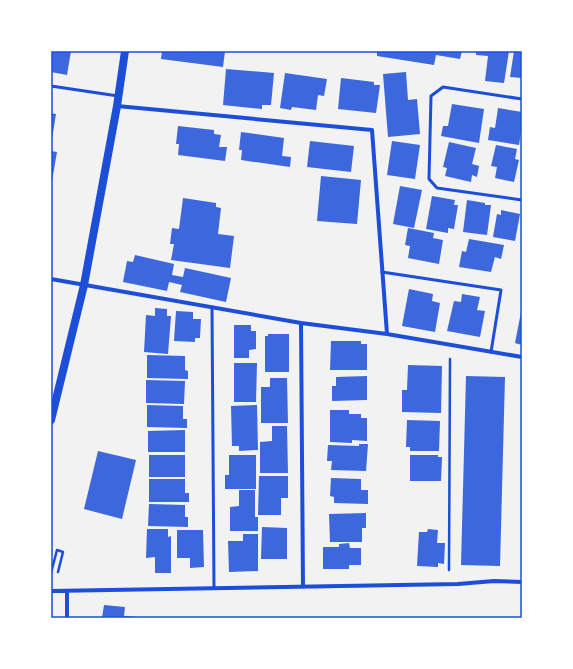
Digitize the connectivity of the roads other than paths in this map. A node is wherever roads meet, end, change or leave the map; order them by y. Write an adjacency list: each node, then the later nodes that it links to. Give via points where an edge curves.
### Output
1 (125, 51): 3 (main road)
2 (51, 86): 3 (lane)
3 (118, 96): 5 (main road)
4 (522, 99): 6 (lane, via 442,87 432,96 429,179 438,188)
5 (117, 106): 7 (street, via 372,130); 9 (main road)
6 (522, 200)
7 (382, 272): 12 (street); 13 (lane, via 501,290)
8 (51, 279): 9 (street)
9 (84, 285): 10 (street); 15 (main road)
10 (212, 307): 11 (street); 18 (lane)
11 (301, 323): 12 (street); 17 (street)
12 (387, 334): 13 (street)
13 (491, 352): 14 (street)
14 (522, 357)
15 (51, 420)
16 (522, 582): 17 (street)
17 (303, 587): 18 (street)
18 (214, 588): 20 (street)
19 (51, 591): 20 (street)
20 (67, 591): 21 (street)
21 (67, 618)

